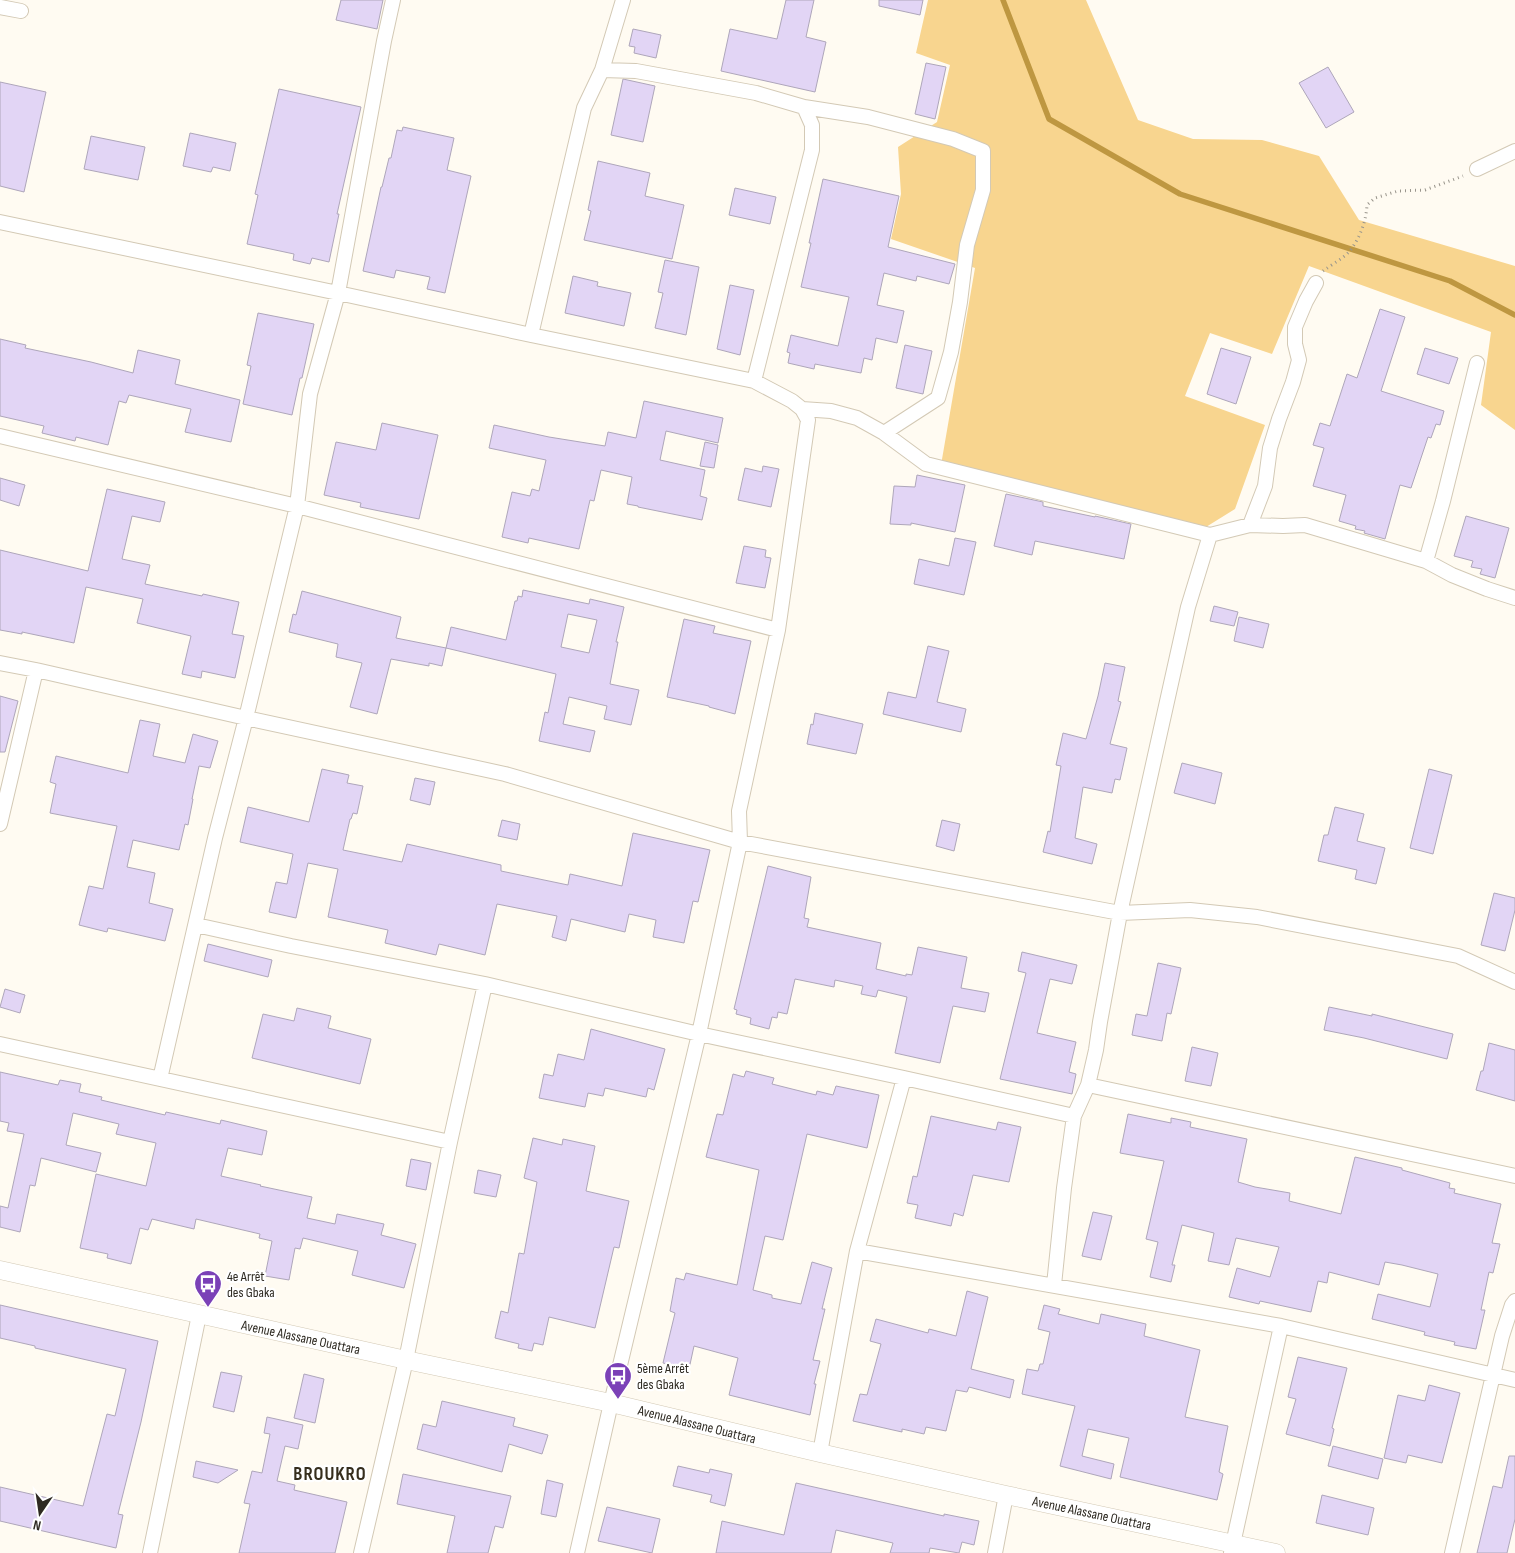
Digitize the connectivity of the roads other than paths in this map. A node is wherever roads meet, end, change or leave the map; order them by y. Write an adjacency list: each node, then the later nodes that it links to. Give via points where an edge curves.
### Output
1 (393, 0): 11 (street)
2 (623, 0): 5 (street)
3 (0, 7): 4 (street)
4 (20, 11)
5 (602, 70): 6 (street, via 636,71 756,94); 12 (street, via 584,108)
6 (804, 107): 14 (street, via 812,126 812,150); 16 (street, via 868,116 953,139 983,151 983,190 967,245 951,352 938,398)
7 (1515, 151): 8 (street)
8 (1477, 169)
9 (0, 222): 11 (street)
10 (1316, 283): 19 (street, via 1295,327 1299,360 1270,448 1266,486)
11 (338, 293): 12 (street); 18 (street, via 310,394)
12 (531, 335): 14 (street)
13 (1477, 363): 21 (street)
14 (754, 381): 15 (street)
15 (802, 409): 16 (street, via 831,411 857,418); 23 (street, via 808,420)
16 (884, 433): 20 (street, via 926,464)
17 (0, 436): 18 (street)
18 (297, 506): 23 (street); 26 (street)
19 (1250, 525): 20 (street); 21 (street, via 1305,525)
20 (1210, 535): 29 (street, via 1188,607)
21 (1426, 561): 22 (street, via 1452,575)
22 (1515, 598)
23 (778, 630): 28 (street, via 739,811)
24 (0, 663): 25 (street)
25 (36, 670): 26 (street); 27 (street)
26 (246, 718): 28 (street, via 505,774); 30 (street)
27 (0, 824)
28 (740, 842): 29 (street); 33 (street)
29 (1120, 913): 31 (street, via 1190,910 1257,916 1458,956); 37 (street)
30 (196, 924): 32 (street); 36 (street)
31 (1515, 982)
32 (486, 984): 33 (street); 39 (street)
33 (699, 1034): 35 (street); 50 (street)
34 (0, 1044): 36 (street)
35 (904, 1078): 38 (street); 41 (street)
36 (160, 1079): 39 (street)
37 (1088, 1085): 38 (street); 40 (street)
38 (1074, 1116): 43 (street)
39 (450, 1142): 47 (street)
40 (1515, 1176)
41 (857, 1251): 43 (street); 51 (street)
42 (0, 1270): 45 (street, Avenue Alassane Ouattara)
43 (1054, 1285): 46 (street)
44 (1515, 1301): 48 (street)
45 (199, 1315): 47 (street, Avenue Alassane Ouattara); 54 (street)
46 (1281, 1326): 48 (street); 53 (street)
47 (406, 1360): 50 (street, Avenue Alassane Ouattara); 55 (street)
48 (1493, 1375): 49 (street); 59 (street)
49 (1515, 1380)
50 (611, 1403): 51 (street, Avenue Alassane Ouattara); 56 (street)
51 (820, 1454): 52 (street, Avenue Alassane Ouattara)
52 (1006, 1496): 53 (street, Avenue Alassane Ouattara); 57 (street)
53 (1232, 1548): 58 (street, Avenue Alassane Ouattara)
54 (150, 1553)
55 (360, 1553)
56 (577, 1553)
57 (995, 1553)
58 (1276, 1553)
59 (1452, 1553)

